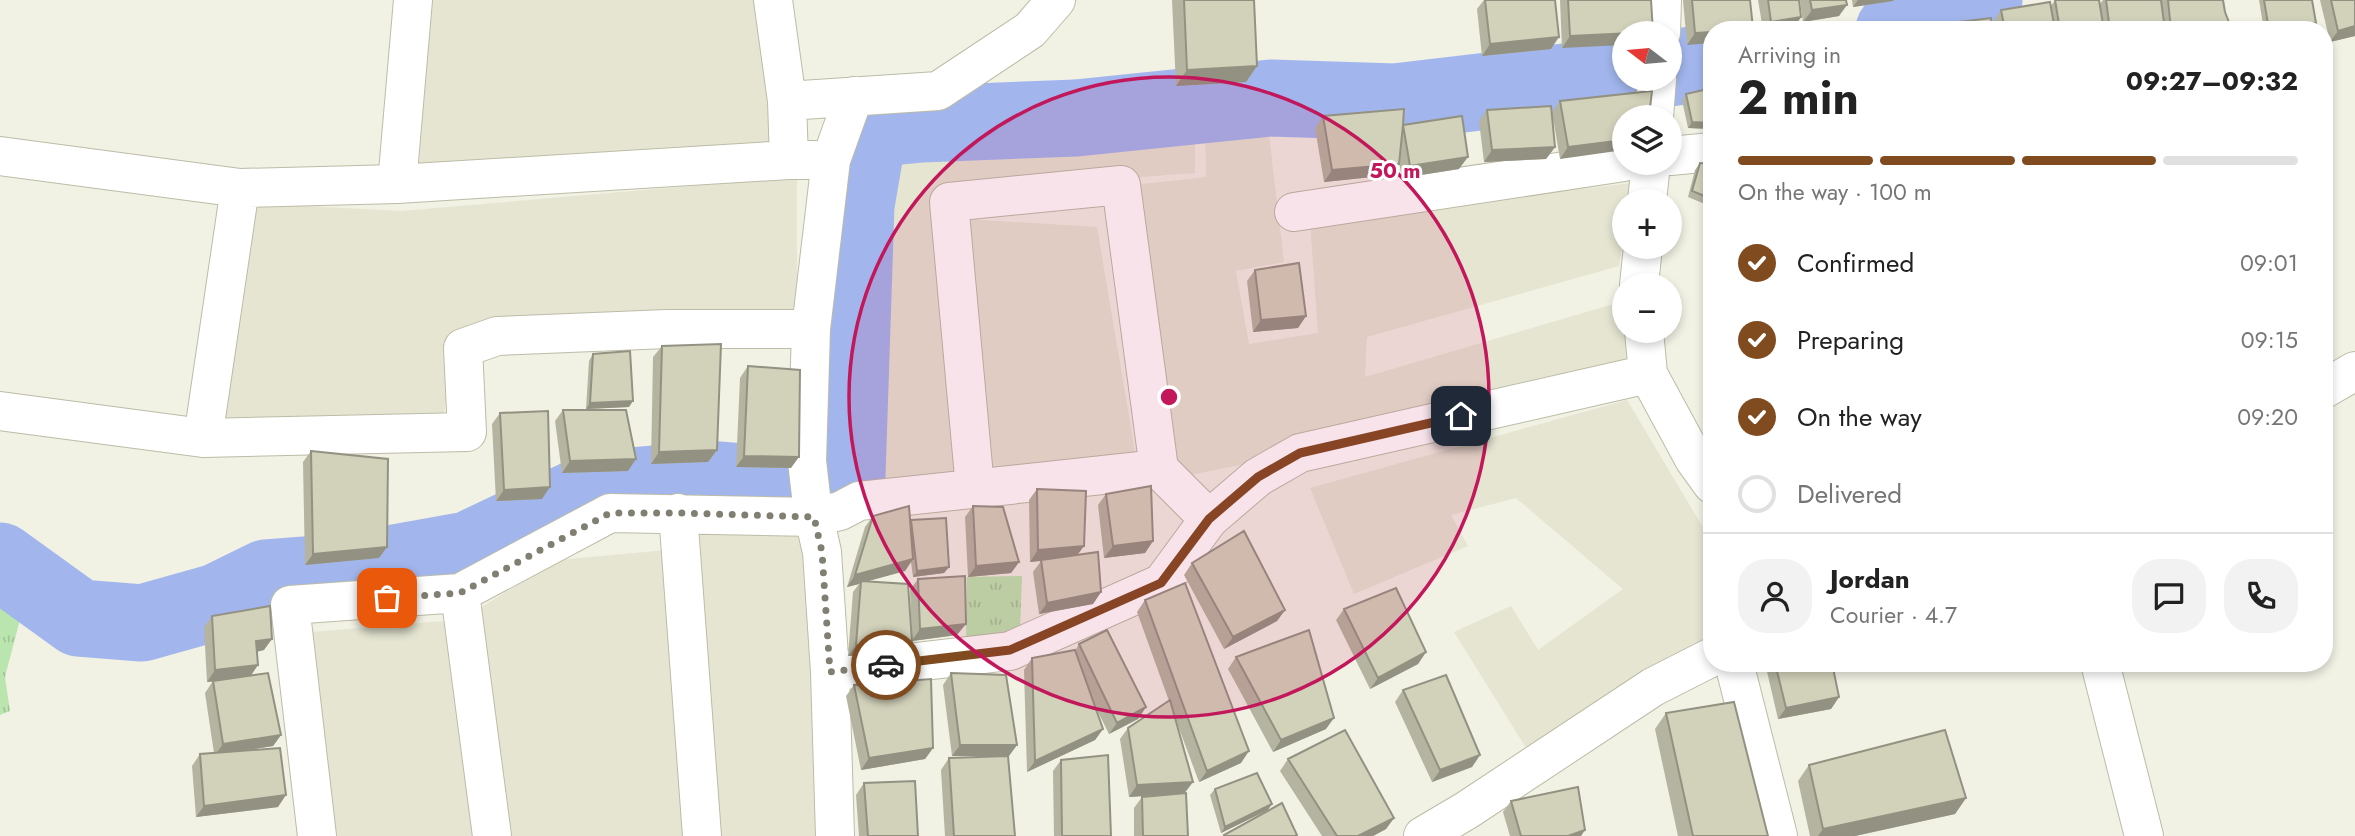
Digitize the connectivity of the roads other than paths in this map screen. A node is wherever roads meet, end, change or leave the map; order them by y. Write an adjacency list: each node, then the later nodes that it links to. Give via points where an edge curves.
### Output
1 (413, 0): 14 (street)
2 (774, 0): 7 (street)
3 (1056, 0): 6 (street, via 1030,30 938,91)
4 (1662, 0): 5 (street)
5 (1661, 21)
6 (855, 96): 7 (street); 12 (street)
7 (787, 101): 11 (street)
8 (1703, 153): 9 (street)
9 (1682, 155)
10 (0, 156): 15 (street)
11 (789, 160): 12 (street); 14 (street)
12 (831, 160): 17 (street)
13 (1612, 164): 16 (street)
14 (397, 184): 15 (street)
15 (240, 188): 23 (street)
16 (1294, 212)
17 (811, 329): 23 (street, via 497,336 463,348 467,432); 28 (street, via 807,461)
18 (1645, 343): 20 (street)
19 (2355, 371): 21 (street)
20 (1648, 374): 25 (street); 29 (street, via 1300,453 1258,477)
21 (2333, 383)
22 (0, 411): 23 (street)
23 (203, 438)
24 (1159, 468): 26 (street); 26 (street, via 1121,185 949,202); 29 (street)
25 (1703, 472)
26 (975, 488): 28 (street, via 859,501 839,511)
27 (678, 513): 28 (street); 30 (street, via 610,513); 37 (street)
28 (813, 515): 32 (street, via 822,552)
29 (1209, 519): 32 (street, via 1161,583 1010,650)
30 (460, 593): 35 (street, via 290,605); 36 (street)
31 (1703, 662): 39 (street, via 1653,687)
32 (830, 672): 38 (street)
33 (1736, 672): 40 (street)
34 (2102, 672): 41 (street)
35 (317, 836)
36 (492, 836)
37 (702, 836)
38 (835, 836)
39 (1423, 836)
40 (1778, 836)
41 (2144, 836)

